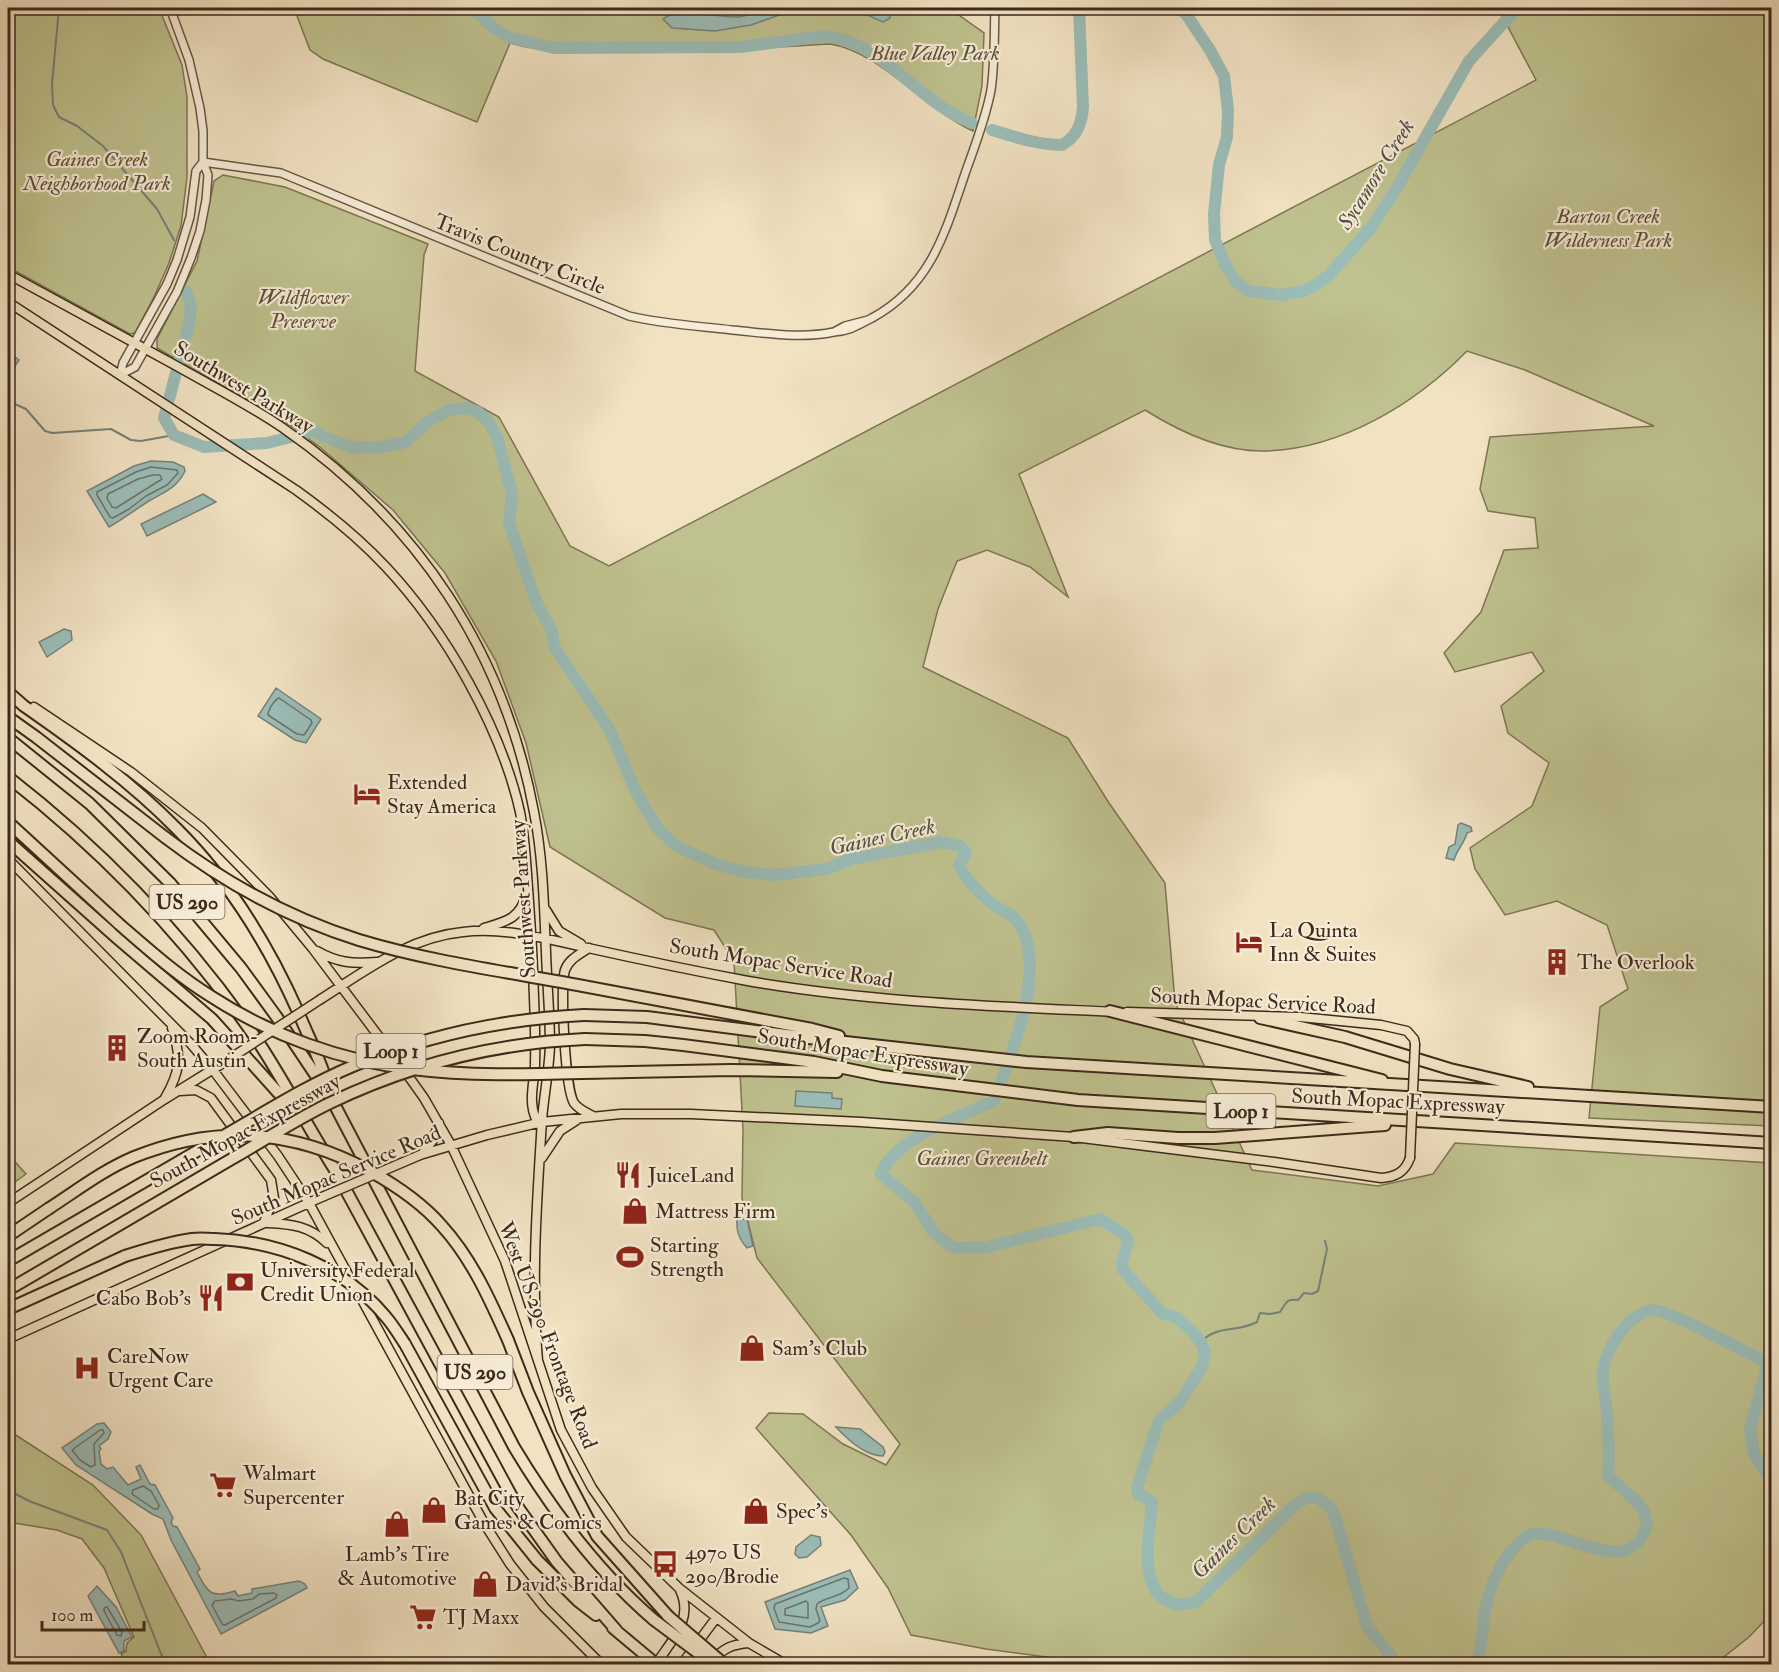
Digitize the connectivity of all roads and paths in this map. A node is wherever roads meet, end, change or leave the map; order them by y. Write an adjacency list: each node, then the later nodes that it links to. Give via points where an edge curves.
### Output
1 (170, 8): 3 (street, via 194,77 202,120)
2 (995, 8): 3 (street, Travis Country Circle, via 988,104 944,235 931,262 912,287 887,309 834,332 787,335 629,316 281,173)
3 (202, 162): 6 (street, via 196,171 190,217 177,260); 7 (street, via 208,175 200,231 177,292)
4 (8, 274): 6 (main road, Southwest Parkway)
5 (8, 302): 8 (main road, Southwest Parkway)
6 (134, 343): 7 (main road, Southwest Parkway); 8 (street)
7 (145, 349): 8 (street, via 135,367); 17 (main road, Southwest Parkway, via 243,403 315,451 377,506 427,563 459,610 505,705 527,777 541,856)
8 (120, 375): 16 (main road, Southwest Parkway, via 296,490 356,538 400,583 440,636 478,701 502,754 513,784 525,842)
9 (8, 691): 22 (main road, West US 290 Frontage Road, via 117,762 193,821 269,896); 34 (highway, via 141,795 212,868 245,913 280,973 323,1068)
10 (8, 717): 28 (highway, bridge, via 203,865 244,891 338,933 430,957)
11 (8, 738): 34 (highway, US 290, via 89,803 170,883 242,968)
12 (8, 777): 42 (highway, US 290, via 91,848 185,946 282,1077)
13 (8, 822): 30 (highway, bridge, via 119,924 211,997 268,1028 337,1053 373,1063 450,1073)
14 (8, 841): 42 (highway, via 213,1019)
15 (8, 859): 27 (main road)
16 (528, 890): 18 (main road, via 514,918); 19 (main road, Southwest Parkway)
17 (543, 903): 20 (main road, Southwest Parkway); 21 (main road, via 559,931)
18 (475, 931): 19 (main road, South Mopac Service Road); 23 (main road, South Mopac Service Road, via 417,943)
19 (532, 936): 20 (main road, South Mopac Service Road); 39 (main road, Southwest Parkway, via 532,1099)
20 (545, 939): 21 (main road, South Mopac Service Road); 39 (main road, Southwest Parkway, via 550,1044 547,1092)
21 (589, 948): 25 (main road, South Mopac Service Road, via 769,984 858,996); 37 (main road, via 568,964 563,991 568,1084 574,1103)
22 (313, 949): 23 (main road, via 346,963); 24 (main road, West US 290 Frontage Road)
23 (380, 961): 24 (main road, South Mopac Service Road)
24 (341, 986): 29 (main road, South Mopac Service Road, bridge); 41 (main road, West US 290 Frontage Road)
25 (1110, 1011): 26 (main road, South Mopac Service Road); 31 (highway)
26 (1260, 1018): 33 (highway, via 1345,1036 1450,1069); 43 (main road, South Mopac Service Road, bridge, via 1381,1024 1407,1031 1414,1039 1410,1158 1397,1176 1381,1178)
27 (171, 1025): 29 (main road); 35 (main road, via 179,1065)
28 (868, 1043): 31 (highway, South Mopac Expressway / Loop 1, via 1083,1066); 53 (highway, South Mopac Expressway / Loop 1, bridge, via 647,1017 584,1015 496,1023 424,1040 317,1083)
29 (213, 1070): 32 (main road, South Mopac Service Road); 48 (main road)
30 (858, 1072): 40 (highway, South Mopac Expressway / Loop 1, via 1078,1100); 54 (highway, South Mopac Expressway / Loop 1, bridge, via 814,1062 645,1041 585,1039 466,1054 400,1073 328,1104)
31 (1393, 1085): 33 (highway, South Mopac Expressway / Loop 1)
32 (179, 1091): 35 (main road, South Mopac Service Road); 50 (main road, via 196,1090 211,1098 271,1180 274,1198)
33 (1555, 1094): 36 (highway, South Mopac Expressway / Loop 1)
34 (331, 1098): 65 (highway, US 290, bridge, via 514,1447 542,1493 626,1596)
35 (165, 1099): 49 (main road, South Mopac Service Road)
36 (1772, 1107)
37 (593, 1116): 38 (main road, South Mopac Service Road); 43 (main road, South Mopac Service Road, via 691,1114)
38 (580, 1118): 39 (main road, South Mopac Service Road); 47 (main road, via 560,1131)
39 (539, 1121): 45 (main road, South Mopac Service Road); 47 (main road, Southwest Parkway)
40 (1404, 1122): 43 (highway, via 1215,1138 1108,1133); 44 (highway, South Mopac Expressway / Loop 1)
41 (439, 1123): 45 (main road, West US 290 Frontage Road); 46 (main road, via 433,1140)
42 (308, 1127): 60 (highway, US 290, via 517,1506 556,1562)
43 (1074, 1137)
44 (1772, 1143)
45 (451, 1145): 46 (main road, South Mopac Service Road); 57 (main road, West US 290 Frontage Road, via 505,1262)
46 (420, 1155): 48 (main road, South Mopac Service Road, bridge)
47 (541, 1160): 57 (main road, Southwest Parkway, via 534,1265)
48 (312, 1202): 50 (main road, South Mopac Service Road); 52 (main road)
49 (8, 1203)
50 (264, 1222): 52 (main road, via 304,1227); 56 (main road, South Mopac Service Road)
51 (8, 1236): 66 (highway, bridge, via 104,1173 133,1158 195,1139 248,1135 293,1140 345,1158 392,1183 442,1226 480,1280 565,1475 597,1536 668,1616)
52 (335, 1250): 62 (main road, via 473,1504 510,1564 544,1607)
53 (8, 1261)
54 (8, 1290)
55 (8, 1309): 60 (highway, bridge, via 125,1256 194,1239 263,1244 330,1271 363,1294 405,1344 495,1508 537,1560 578,1601)
56 (8, 1338)
57 (538, 1361): 58 (main road, West US 290 Frontage Road, via 561,1430 592,1488 626,1537)
58 (679, 1588): 59 (main road, West US 290 Frontage Road); 63 (main road, via 686,1611 683,1622)
59 (716, 1618): 61 (main road, West US 290 Frontage Road); 64 (main road)
60 (616, 1631): 63 (highway, US 290)
61 (748, 1643): 65 (main road, via 727,1648); 67 (main road, West US 290 Frontage Road)
62 (601, 1665)
63 (656, 1665)
64 (682, 1665)
65 (712, 1665)
66 (724, 1665)
67 (785, 1665)

